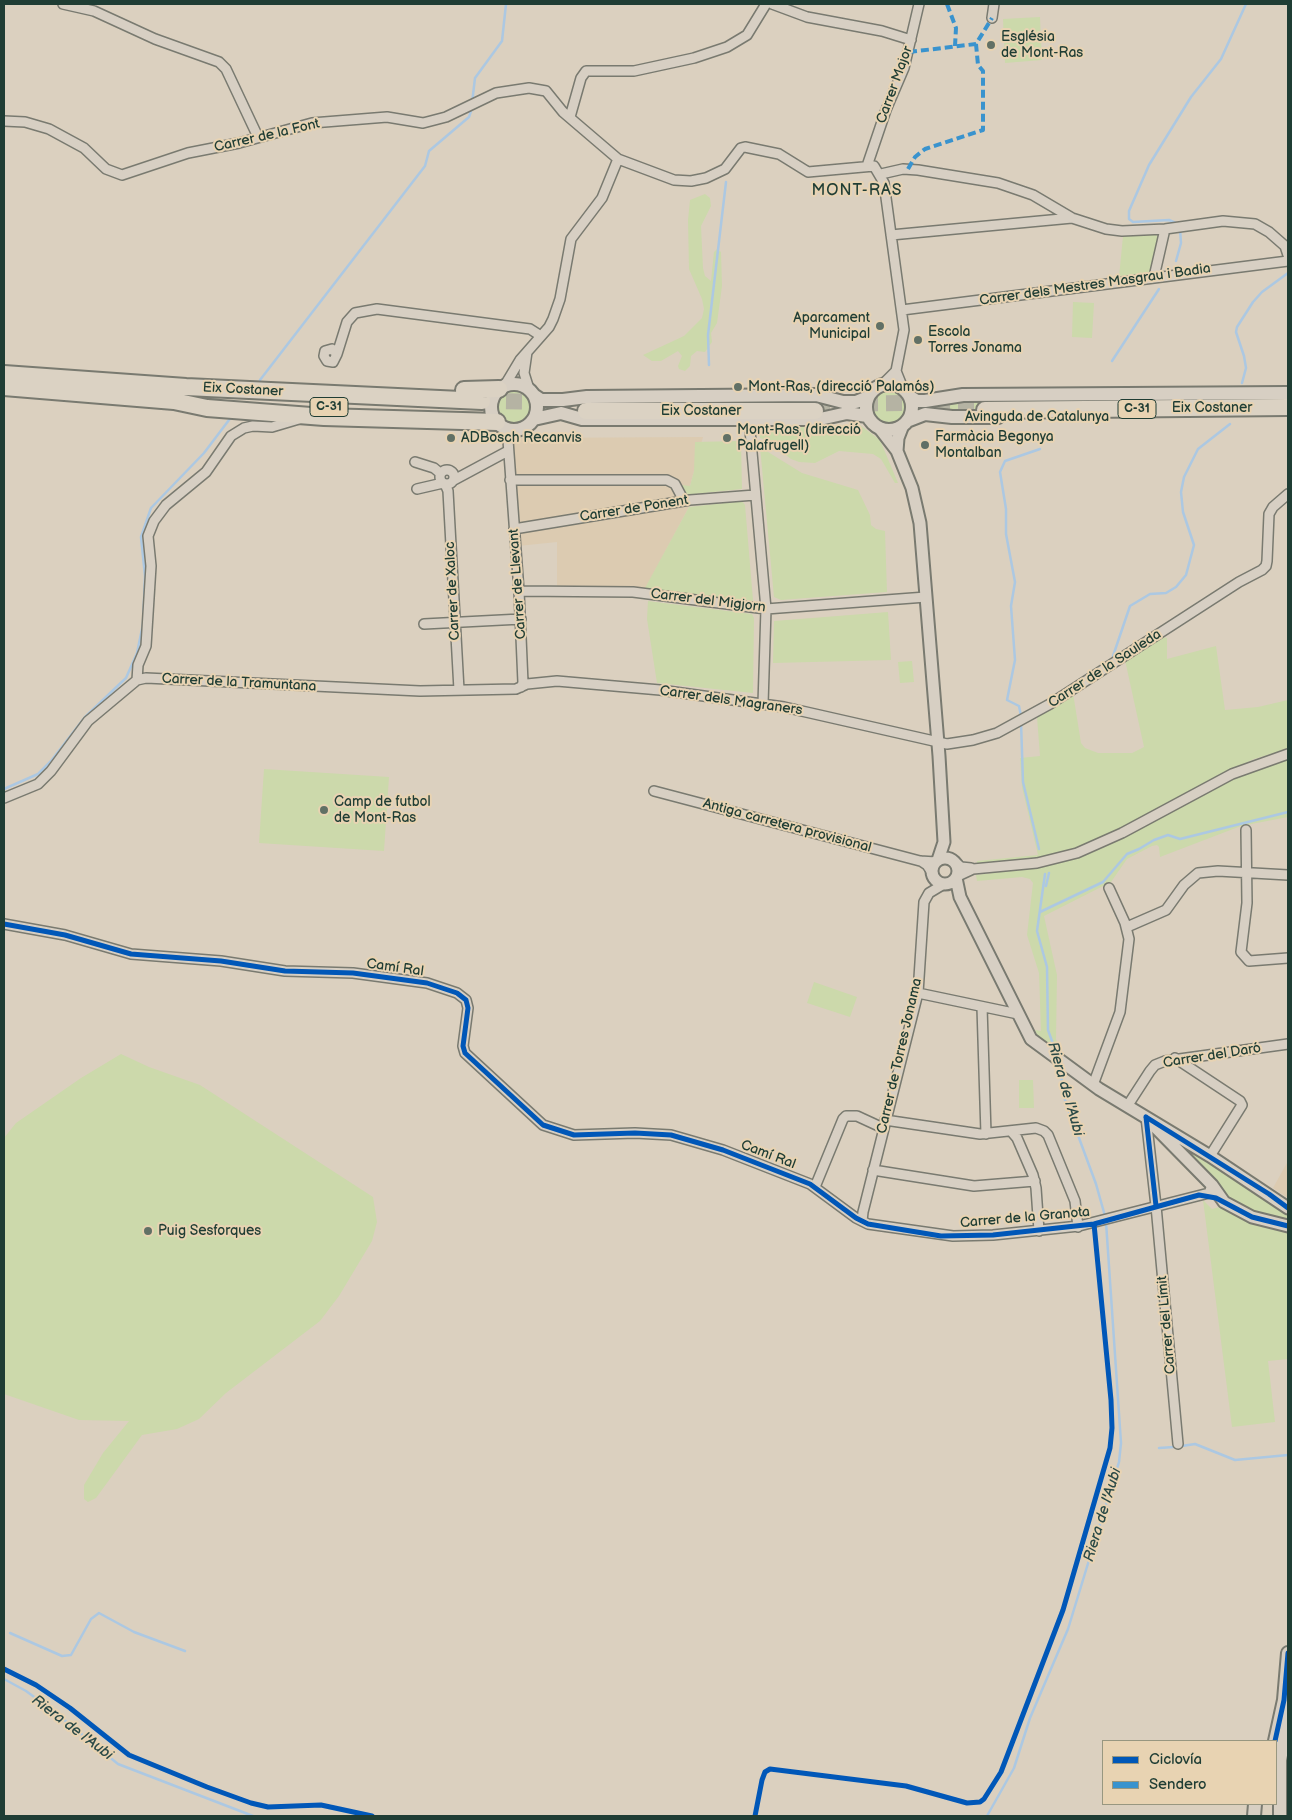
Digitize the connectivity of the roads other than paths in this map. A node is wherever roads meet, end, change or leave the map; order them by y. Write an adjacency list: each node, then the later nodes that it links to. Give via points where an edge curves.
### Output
1 (63, 4): 10 (street, via 94,11 155,39 219,62 226,69)
2 (766, 4): 8 (street, via 748,35 727,47 634,71 586,71)
3 (772, 4): 7 (street, via 807,17 882,31)
4 (919, 4): 7 (street, Carrer Major)
5 (994, 4): 6 (street)
6 (992, 18)
7 (911, 40): 12 (street, Carrer Major, via 904,68)
8 (570, 117): 10 (street, Carrer de la Font, via 546,91 520,88 484,97 446,117 423,123 387,117 312,123); 11 (street, Carrer de la Font)
9 (4, 121): 10 (street, Carrer de la Font, via 25,122 48,129 84,148 106,169 122,175 188,153)
10 (258, 137)
11 (618, 158): 12 (street, Carrer de la Font, via 674,180 691,181 725,169 740,148 745,147 779,154 808,172); 23 (street, via 602,198 571,239 558,305 549,327)
12 (867, 166): 13 (street, via 874,166)
13 (881, 174): 14 (street, via 903,169 969,177 1033,195); 18 (street)
14 (1056, 209): 15 (street); 16 (street)
15 (1072, 218): 16 (street); 17 (street, via 1114,230)
16 (1051, 220): 18 (street)
17 (1173, 227): 19 (street, via 1223,221 1255,224 1285,246); 21 (street)
18 (891, 235): 22 (street)
19 (1288, 255)
20 (1288, 261): 21 (street, Carrer dels Mestres Masgrau i Badia)
21 (1154, 277): 22 (street, Carrer dels Mestres Masgrau i Badia)
22 (902, 310): 26 (street, via 903,339)
23 (541, 336): 24 (street); 25 (street, via 530,329 377,309 355,313 347,322)
24 (527, 352): 31 (street); 32 (street, via 524,373)
25 (337, 354)
26 (896, 370): 28 (street); 34 (street)
27 (4, 374): 30 (highway, Eix Costaner / C-31)
28 (882, 385): 34 (main road, via 892,385); 35 (main road)
29 (4, 386): 37 (highway, C-31)
30 (186, 387): 31 (highway, via 202,383 356,389); 45 (highway, Eix Costaner / C-31)
31 (502, 387): 32 (main road, via 518,384); 45 (main road, via 493,398 491,408)
32 (532, 393): 35 (main road, via 541,400 816,395 856,402); 44 (main road, via 537,406)
33 (1288, 393): 34 (main road, Avinguda de Catalunya, via 963,395 925,401 917,401)
34 (907, 394): 46 (main road, via 912,409)
35 (868, 397): 42 (main road)
36 (1288, 399): 40 (highway, Eix Costaner / C-31, via 986,406)
37 (174, 401): 43 (highway, via 207,408); 45 (highway, Eix Costaner / C-31)
38 (586, 407): 39 (highway, Eix Costaner)
39 (814, 407)
40 (1288, 408)
41 (1288, 415): 46 (main road, Avinguda de Catalunya, via 968,418 933,414 919,415)
42 (867, 416): 44 (main road, via 847,413 820,419 582,419 560,414); 47 (main road)
43 (324, 417): 45 (highway); 66 (street, via 301,418 272,427 244,428 231,436 206,472 166,505 154,521 148,536 151,566 146,646 138,665)
44 (534, 419): 45 (main road, via 526,427)
45 (498, 422): 49 (street, Carrer de Llevant)
46 (905, 423): 47 (main road, via 892,430); 50 (street, via 898,438)
47 (880, 429): 50 (street)
48 (750, 430): 57 (street)
49 (508, 451): 52 (street); 53 (street, Carrer de Llevant)
50 (897, 451): 61 (street, via 917,508)
51 (415, 462): 54 (street, via 434,468)
52 (467, 474): 54 (street); 54 (street, via 444,470)
53 (510, 480): 58 (street, via 667,480 675,484); 59 (street, Carrer de Llevant)
54 (444, 482): 55 (street); 64 (street, Carrer de Xaloc)
55 (416, 489)
56 (1288, 494): 70 (street, Carrer de la Sauleda, via 1273,506 1269,514 1267,561 1262,570 1021,721 973,740 947,744)
57 (755, 495): 58 (street, Carrer de Ponent); 62 (street)
58 (684, 501): 59 (street, Carrer de Ponent)
59 (514, 529): 60 (street, Carrer de Llevant)
60 (519, 591): 62 (street, Carrer del Migjorn, via 633,592); 63 (street, Carrer de Llevant)
61 (926, 597): 62 (street, Carrer del Migjorn); 70 (street)
62 (766, 609): 69 (street)
63 (521, 619): 64 (street); 67 (street, Carrer de Llevant)
64 (455, 623): 65 (street); 68 (street, Carrer de Xaloc)
65 (424, 624)
66 (138, 680): 68 (street, Carrer de la Tramuntana, via 381,691); 73 (street, via 88,721 38,784)
67 (521, 687): 68 (street, Carrer de la Tramuntana); 69 (street, Carrer dels Magraners, via 556,681 660,690)
68 (458, 690)
69 (763, 704): 70 (street, Carrer dels Magraners)
70 (938, 741): 75 (street)
71 (1288, 754): 79 (street, via 1232,774 1114,837 1077,853 1038,863)
72 (654, 791): 76 (street, Antiga carretera provisional)
73 (4, 798)
74 (1246, 830): 80 (street)
75 (944, 842): 77 (street); 78 (street)
76 (920, 861): 77 (street, Antiga carretera provisional); 82 (street)
77 (937, 861): 78 (street, via 944,858); 82 (street)
78 (953, 861): 79 (street, via 961,867); 82 (street, via 958,868)
79 (973, 869): 82 (street)
80 (1248, 873): 81 (street); 85 (street, via 1198,873 1184,885 1166,910); 86 (street, via 1241,952 1249,960)
81 (1288, 874)
82 (945, 879): 87 (street, Carrer de Torres Jonama, via 924,902); 89 (street, via 960,898)
83 (1109, 888): 85 (street)
84 (4, 924): 101 (street, Camí Ral, via 65,935 131,954 221,961 286,971 354,973 420,982 448,990 462,996 468,1008 465,1053 543,1125 574,1135 671,1135 755,1161)
85 (1127, 927): 92 (street, via 1129,939 1120,1012)
86 (1288, 958)
87 (918, 993): 88 (street); 95 (street, Carrer de Torres Jonama)
88 (982, 1007): 89 (street); 97 (street)
89 (1018, 1014): 92 (street, via 1031,1039)
90 (1288, 1044): 91 (street, Carrer del Daró)
91 (1175, 1058): 93 (street, Carrer del Daró, via 1155,1065); 98 (street, via 1242,1105)
92 (1093, 1085): 93 (street)
93 (1128, 1105): 94 (street)
94 (1146, 1117): 98 (street); 102 (street); 104 (street, Carrer del Límit)
95 (884, 1124): 97 (street); 99 (street, Carrer de Torres Jonama); 101 (street, via 846,1116)
96 (1011, 1131): 97 (street); 100 (street, via 1017,1138); 108 (street, via 1036,1128 1048,1135 1075,1201)
97 (986, 1134)
98 (1210, 1156): 105 (street)
99 (873, 1170): 100 (street, via 974,1186); 106 (street, Carrer de Torres Jonama)
100 (1034, 1181): 109 (street)
101 (812, 1186): 106 (street)
102 (1218, 1193): 103 (street, via 1210,1197); 103 (street, via 1211,1191); 107 (street, via 1252,1216)
103 (1199, 1196): 104 (street, Carrer de la Granota)
104 (1156, 1206): 108 (street, Carrer de la Granota); 110 (street, Carrer del Límit)
105 (1288, 1208)
106 (862, 1221): 109 (street, Carrer de la Granota, via 941,1236)
107 (1288, 1226)
108 (1078, 1227): 109 (street, Carrer de la Granota)
109 (1039, 1231)
110 (1178, 1444)
111 (1288, 1653): 113 (main road, via 1284,1700)
112 (1288, 1720): 114 (main road, via 1280,1760)
113 (1275, 1740)
114 (1281, 1784): 115 (main road)
115 (1283, 1815)

